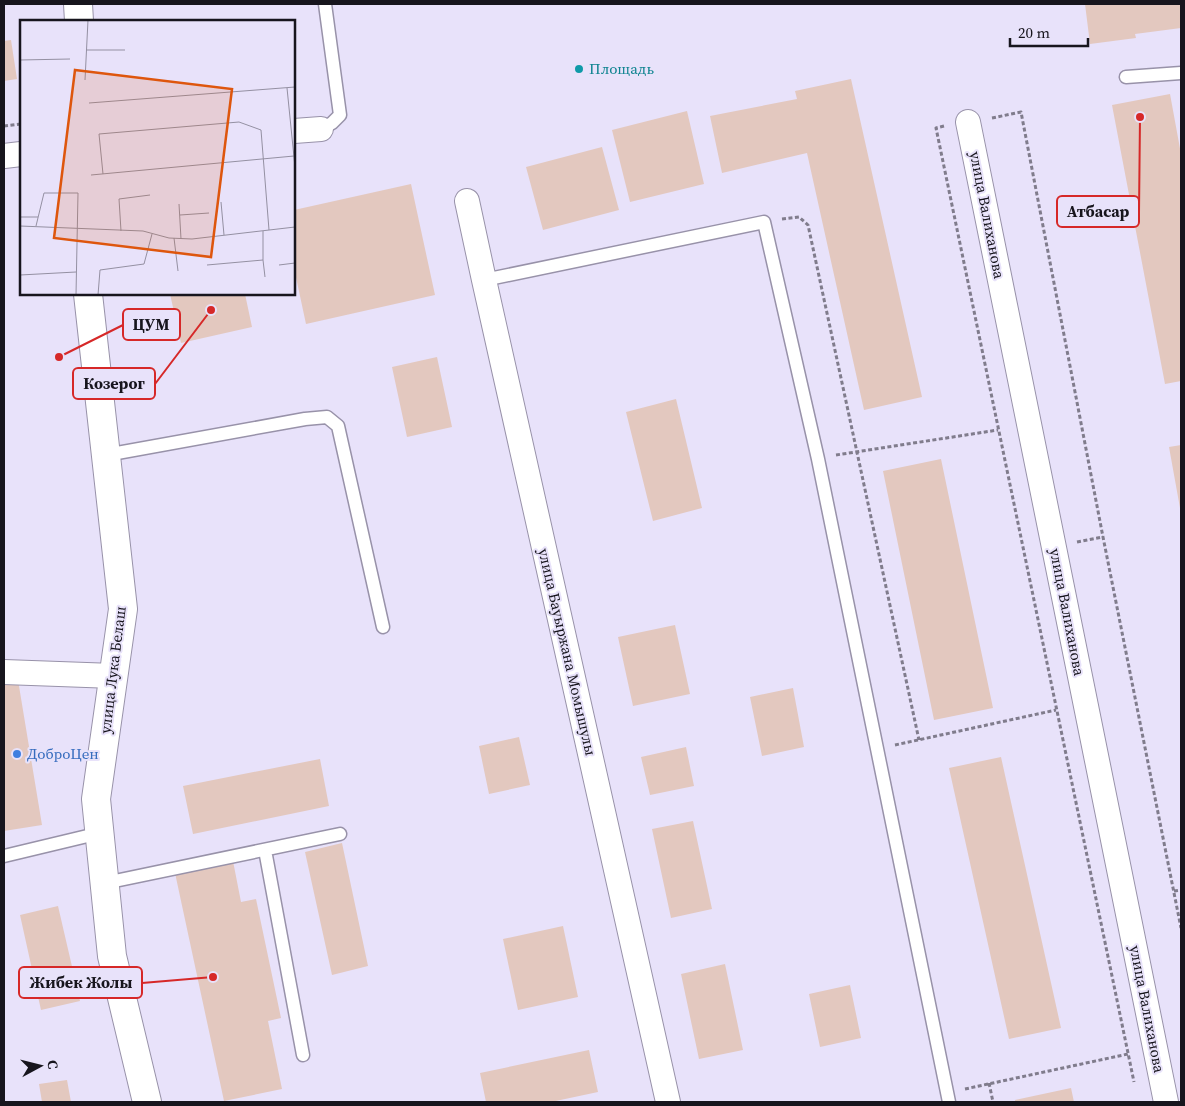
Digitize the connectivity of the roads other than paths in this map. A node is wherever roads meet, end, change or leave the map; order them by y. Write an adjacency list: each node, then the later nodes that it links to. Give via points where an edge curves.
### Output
1 (78, 4): 3 (main road)
2 (325, 4): 7 (lane, via 340,115)
3 (79, 20)
4 (1181, 73): 5 (lane)
5 (1126, 76)
6 (968, 122): 27 (street, улица Валиханова)
7 (321, 129): 8 (street)
8 (295, 131)
9 (20, 154): 10 (street)
10 (4, 156)
11 (467, 201): 12 (street, улица Бауыржана Момышулы)
12 (484, 280): 24 (lane, via 764,222 818,459); 26 (street, улица Бауыржана Момышулы)
13 (88, 295): 14 (main road, улица Лука Белаш)
14 (106, 455): 15 (lane, via 326,417 338,426); 17 (main road, улица Лука Белаш, via 123,609)
15 (383, 627)
16 (4, 672): 17 (street)
17 (114, 676): 18 (main road, улица Лука Белаш, via 96,799)
18 (100, 833): 21 (lane); 22 (main road, улица Лука Белаш)
19 (340, 834): 20 (lane)
20 (265, 850): 22 (lane); 23 (lane)
21 (4, 856)
22 (105, 883): 25 (main road, улица Лука Белаш, via 112,956)
23 (303, 1054)
24 (948, 1097)
25 (148, 1102)
26 (668, 1102)
27 (1166, 1102)

